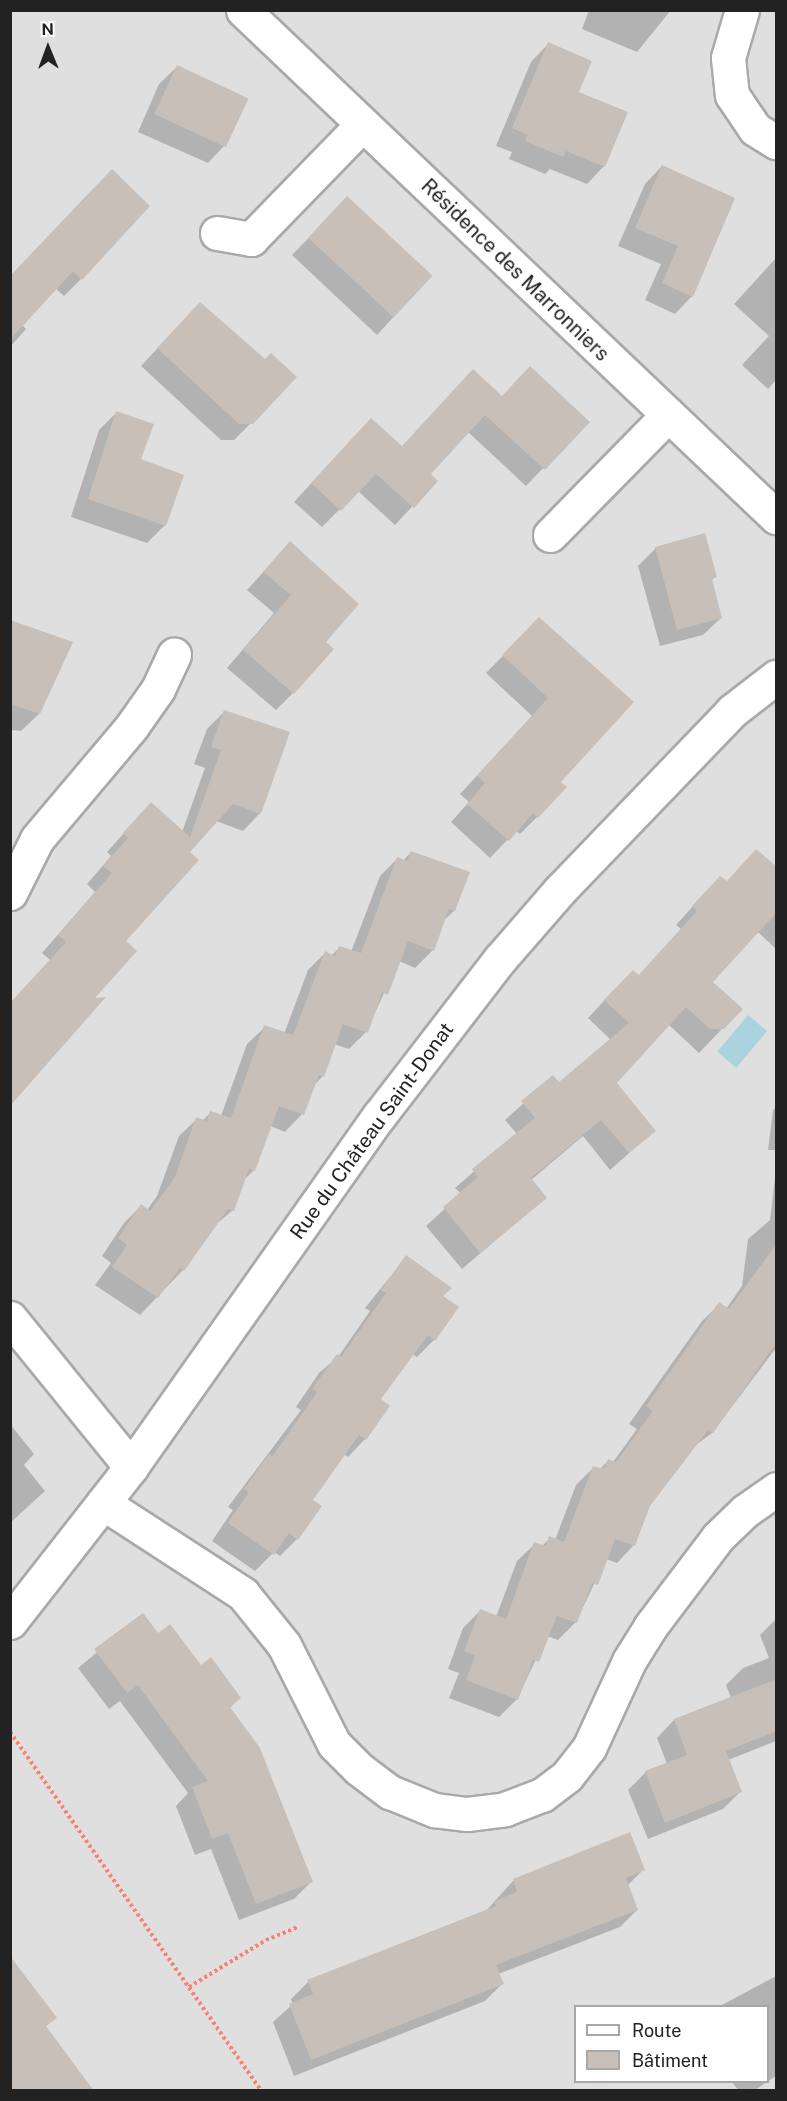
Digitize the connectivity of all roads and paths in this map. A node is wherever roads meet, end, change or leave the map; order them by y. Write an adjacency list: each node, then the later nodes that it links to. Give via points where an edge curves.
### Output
1 (243, 10): 3 (street, Résidence des Marronniers)
2 (742, 10): 4 (street, via 728,58 732,95 755,129)
3 (362, 124): 5 (street, via 251,239); 6 (street, Résidence des Marronniers)
4 (777, 142)
5 (217, 233)
6 (667, 416): 7 (street, Résidence des Marronniers); 8 (street)
7 (777, 516)
8 (550, 535)
9 (174, 655): 11 (street, via 158,689 132,726 38,839)
10 (777, 677): 13 (street, Rue du Château Saint-Donat, via 732,711 560,890 500,959 379,1116)
11 (10, 893)
12 (10, 1318): 13 (street)
13 (131, 1467): 15 (street, Rue du Château Saint-Donat)
14 (777, 1489): 15 (street, via 745,1511 718,1537 650,1626 629,1661 589,1748 567,1776 542,1795 506,1809 467,1814 423,1805 390,1791 359,1769 334,1744 284,1645 250,1602)
15 (103, 1503): 16 (street, Rue du Château Saint-Donat)
16 (10, 1622)
17 (10, 1732): 19 (path)
18 (298, 1928): 19 (path, via 266,1940)
19 (189, 1987): 20 (path)
20 (261, 2091)

